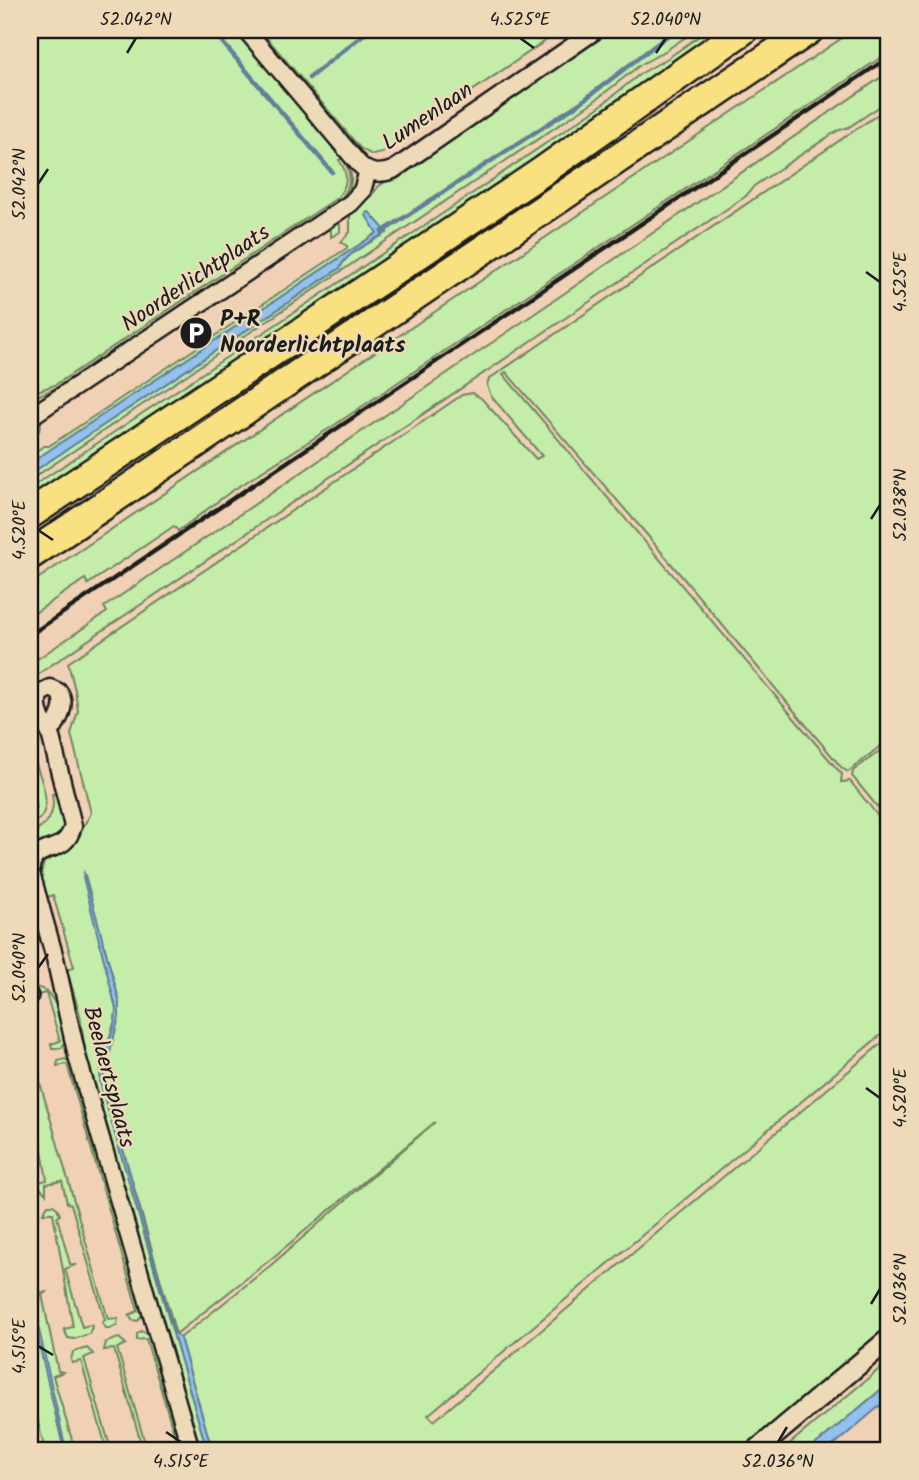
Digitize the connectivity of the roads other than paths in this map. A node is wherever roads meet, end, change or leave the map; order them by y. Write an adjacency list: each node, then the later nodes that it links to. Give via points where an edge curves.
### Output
1 (246, 30): 5 (street, Lumenlaan)
2 (596, 30): 5 (street, Lumenlaan, via 393,170)
3 (743, 30): 7 (highway, via 549,166)
4 (809, 30): 8 (highway)
5 (368, 171): 6 (street, Noorderlichtplaats, via 362,191 351,203)
6 (31, 412)
7 (30, 514)
8 (30, 555)
9 (50, 733): 10 (street, Beelaertsplaats, via 73,823 64,842 33,859 30,871)
10 (35, 905): 13 (street, Beelaertsplaats, via 55,957 77,1056)
11 (889, 1339): 14 (street)
12 (889, 1356): 15 (street)
13 (191, 1450)
14 (757, 1450)
15 (777, 1450)

